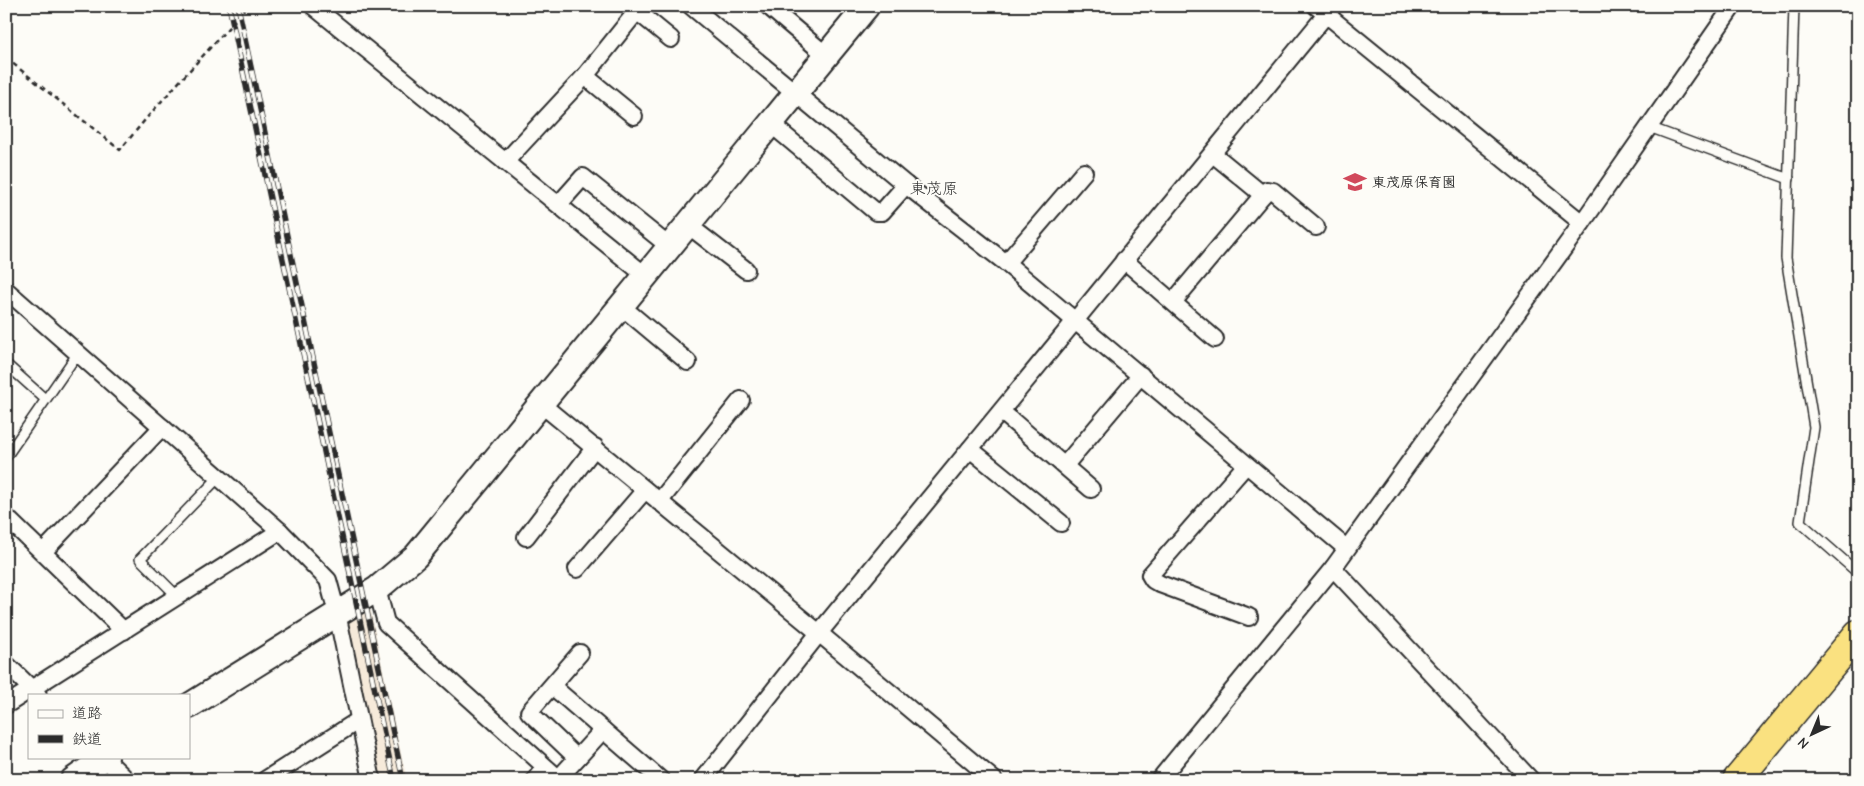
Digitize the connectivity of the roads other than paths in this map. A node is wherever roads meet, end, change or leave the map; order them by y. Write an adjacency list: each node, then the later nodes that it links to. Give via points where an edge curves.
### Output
1 (313, 6): 17 (street)
2 (691, 6): 12 (street)
3 (768, 6): 10 (street)
4 (1794, 6): 19 (lane)
5 (862, 8): 10 (street)
6 (1729, 8): 15 (street)
7 (639, 9): 9 (street); 11 (street)
8 (1325, 9): 16 (street); 23 (street)
9 (671, 39)
10 (827, 56): 12 (street)
11 (585, 76): 13 (street); 17 (street)
12 (796, 92): 14 (street); 20 (street)
13 (634, 116)
14 (771, 124): 20 (street, via 876,212 882,212); 24 (street)
15 (1649, 127): 19 (lane); 23 (street)
16 (1213, 154): 21 (street); 27 (street)
17 (505, 162): 22 (street)
18 (1084, 172): 28 (street)
19 (1789, 179): 62 (lane, via 1786,258 1814,427 1800,522)
20 (906, 185): 28 (street)
21 (1263, 195): 25 (street, via 1267,190 1273,191); 32 (street)
22 (559, 204): 26 (street, via 583,177); 30 (street)
23 (1582, 223): 58 (street)
24 (688, 225): 26 (street); 29 (street)
25 (1316, 228)
26 (670, 247): 30 (street)
27 (1124, 260): 32 (street); 34 (street)
28 (1006, 263): 34 (street)
29 (746, 270)
30 (646, 276): 33 (street)
31 (6, 290): 36 (street)
32 (1174, 302): 35 (street)
33 (621, 306): 37 (street); 42 (street)
34 (1075, 320): 39 (street); 43 (street)
35 (1215, 339)
36 (78, 353): 40 (lane); 44 (street)
37 (688, 362)
38 (6, 364): 40 (lane)
39 (1141, 375): 48 (street); 49 (street)
40 (45, 400): 47 (lane)
41 (741, 400): 53 (street)
42 (541, 404): 45 (street); 63 (street, via 416,556)
43 (1002, 412): 46 (street); 48 (street)
44 (162, 427): 50 (street); 59 (street)
45 (595, 447): 52 (street); 57 (street)
46 (970, 449): 55 (street); 68 (street)
47 (7, 452)
48 (1066, 465): 51 (street)
49 (1246, 465): 58 (street); 66 (street, via 1150,575 1160,584)
50 (218, 478): 56 (street); 64 (lane, via 140,559)
51 (1092, 489)
52 (645, 490): 53 (street); 61 (street)
53 (659, 502): 68 (street)
54 (6, 517): 59 (street)
55 (1061, 523)
56 (280, 531): 64 (street); 65 (street, via 328,580)
57 (526, 537)
58 (1346, 548): 60 (street)
59 (43, 552): 67 (street)
60 (1333, 568): 90 (street); 91 (street)
61 (577, 569)
62 (1858, 573)
63 (377, 589): 65 (street); 80 (street, via 386,623)
64 (177, 596): 67 (street)
65 (337, 613): 75 (street); 76 (street)
66 (1249, 617)
67 (124, 631): 73 (street)
68 (820, 633): 88 (street); 89 (street)
69 (1858, 634): 92 (highway)
70 (580, 653): 72 (street)
71 (6, 664): 73 (street)
72 (552, 686): 77 (street); 79 (street, via 529,712)
73 (34, 691): 74 (street)
74 (6, 705)
75 (190, 705)
76 (358, 720): 84 (street); 85 (street)
77 (603, 730): 79 (street); 87 (street)
78 (105, 758): 82 (street); 83 (street)
79 (577, 758): 81 (street)
80 (545, 766): 81 (street); 86 (street)
81 (559, 779)
82 (73, 780)
83 (127, 780)
84 (265, 780)
85 (372, 780)
86 (535, 780)
87 (662, 780)
88 (703, 780)
89 (994, 780)
90 (1159, 780)
91 (1531, 780)
92 (1737, 780)

